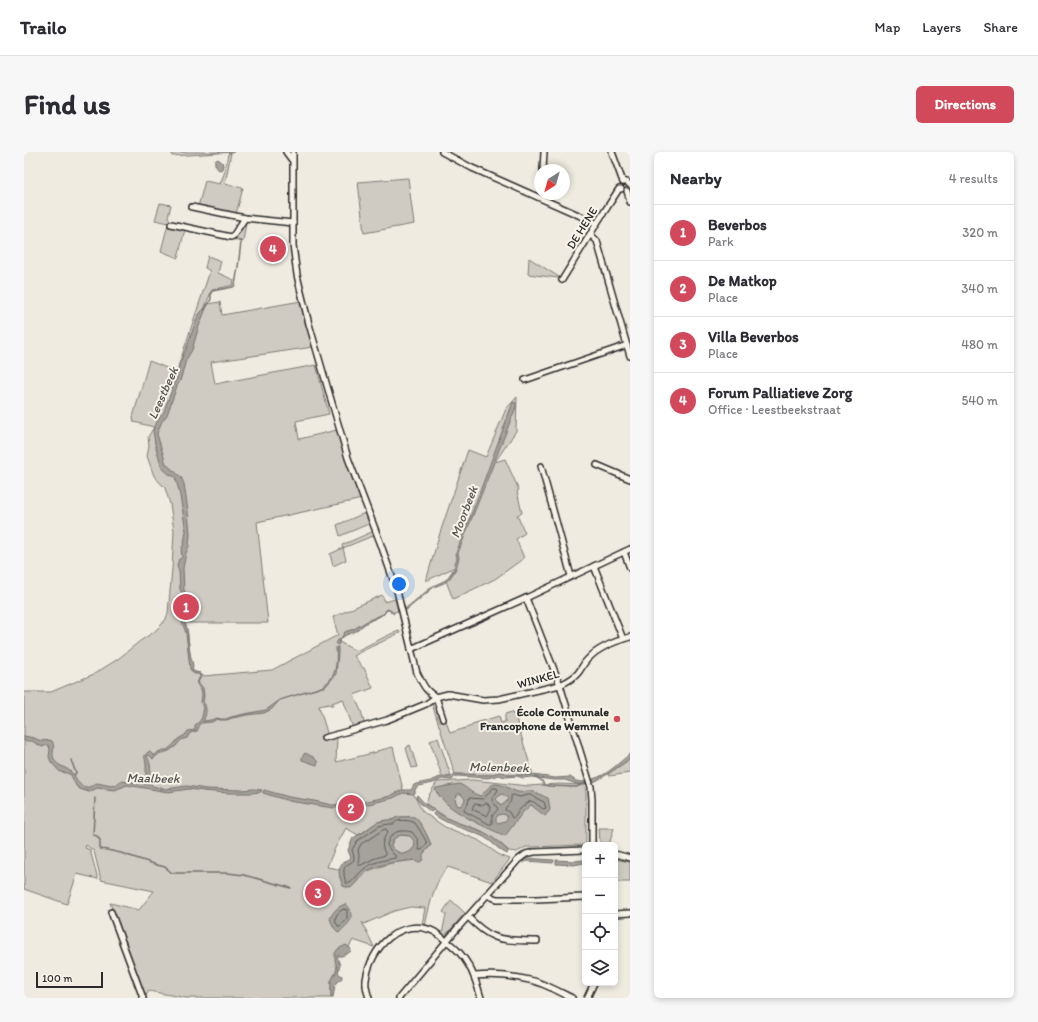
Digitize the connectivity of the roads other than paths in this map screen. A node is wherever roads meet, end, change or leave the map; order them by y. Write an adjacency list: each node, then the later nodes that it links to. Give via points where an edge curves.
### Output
1 (286, 152): 6 (street)
2 (293, 152): 6 (street)
3 (442, 152): 12 (street, via 472,168)
4 (544, 152): 7 (street)
5 (612, 152): 8 (street)
6 (292, 160): 17 (street)
7 (543, 164)
8 (623, 182): 9 (street); 10 (street)
9 (630, 184)
10 (621, 189): 11 (street); 19 (street, DE HENE)
11 (628, 190): 14 (street)
12 (534, 193)
13 (550, 200): 19 (street)
14 (630, 202)
15 (192, 207): 16 (street)
16 (246, 218): 17 (street); 18 (street, via 231,237)
17 (293, 222): 36 (street, via 297,275 309,324 348,458 397,591)
18 (171, 224)
19 (596, 224): 20 (street, DE HENE)
20 (590, 234): 21 (street, DE HENE); 22 (street, via 597,241)
21 (562, 280)
22 (627, 345): 23 (street); 24 (street)
23 (630, 356)
24 (525, 380)
25 (597, 464): 27 (street)
26 (541, 466): 32 (street)
27 (630, 479)
28 (630, 549): 29 (street)
29 (624, 552): 30 (street); 31 (street)
30 (594, 566): 32 (street); 35 (street)
31 (630, 568)
32 (571, 576): 33 (street)
33 (526, 598): 36 (street); 37 (street)
34 (630, 637): 35 (street, WINKEL)
35 (623, 639): 37 (street, WINKEL, via 613,642 589,658 577,674)
36 (411, 649): 38 (street, via 423,685 428,693)
37 (560, 685): 38 (street, WINKEL, via 499,700 448,694); 41 (street, via 591,787)
38 (436, 697): 39 (street); 40 (street, via 388,720)
39 (443, 718)
40 (324, 738)
41 (592, 842)
42 (582, 850): 45 (street, via 526,854)
43 (618, 855): 44 (street)
44 (630, 858)
45 (486, 895): 46 (street, via 496,899); 50 (street)
46 (582, 897)
47 (111, 912): 55 (street)
48 (630, 913): 49 (street)
49 (618, 915)
50 (468, 917): 51 (street); 52 (street, via 488,934 496,937)
51 (447, 941): 53 (street, via 458,950); 56 (street, via 435,932 423,928 403,930 394,934 378,948 370,964 366,981); 57 (street)
52 (537, 941)
53 (475, 976): 58 (street); 59 (street, via 508,976 535,981)
54 (593, 986): 60 (street)
55 (143, 998)
56 (369, 998)
57 (398, 998)
58 (481, 998)
59 (572, 998)
60 (587, 998)

